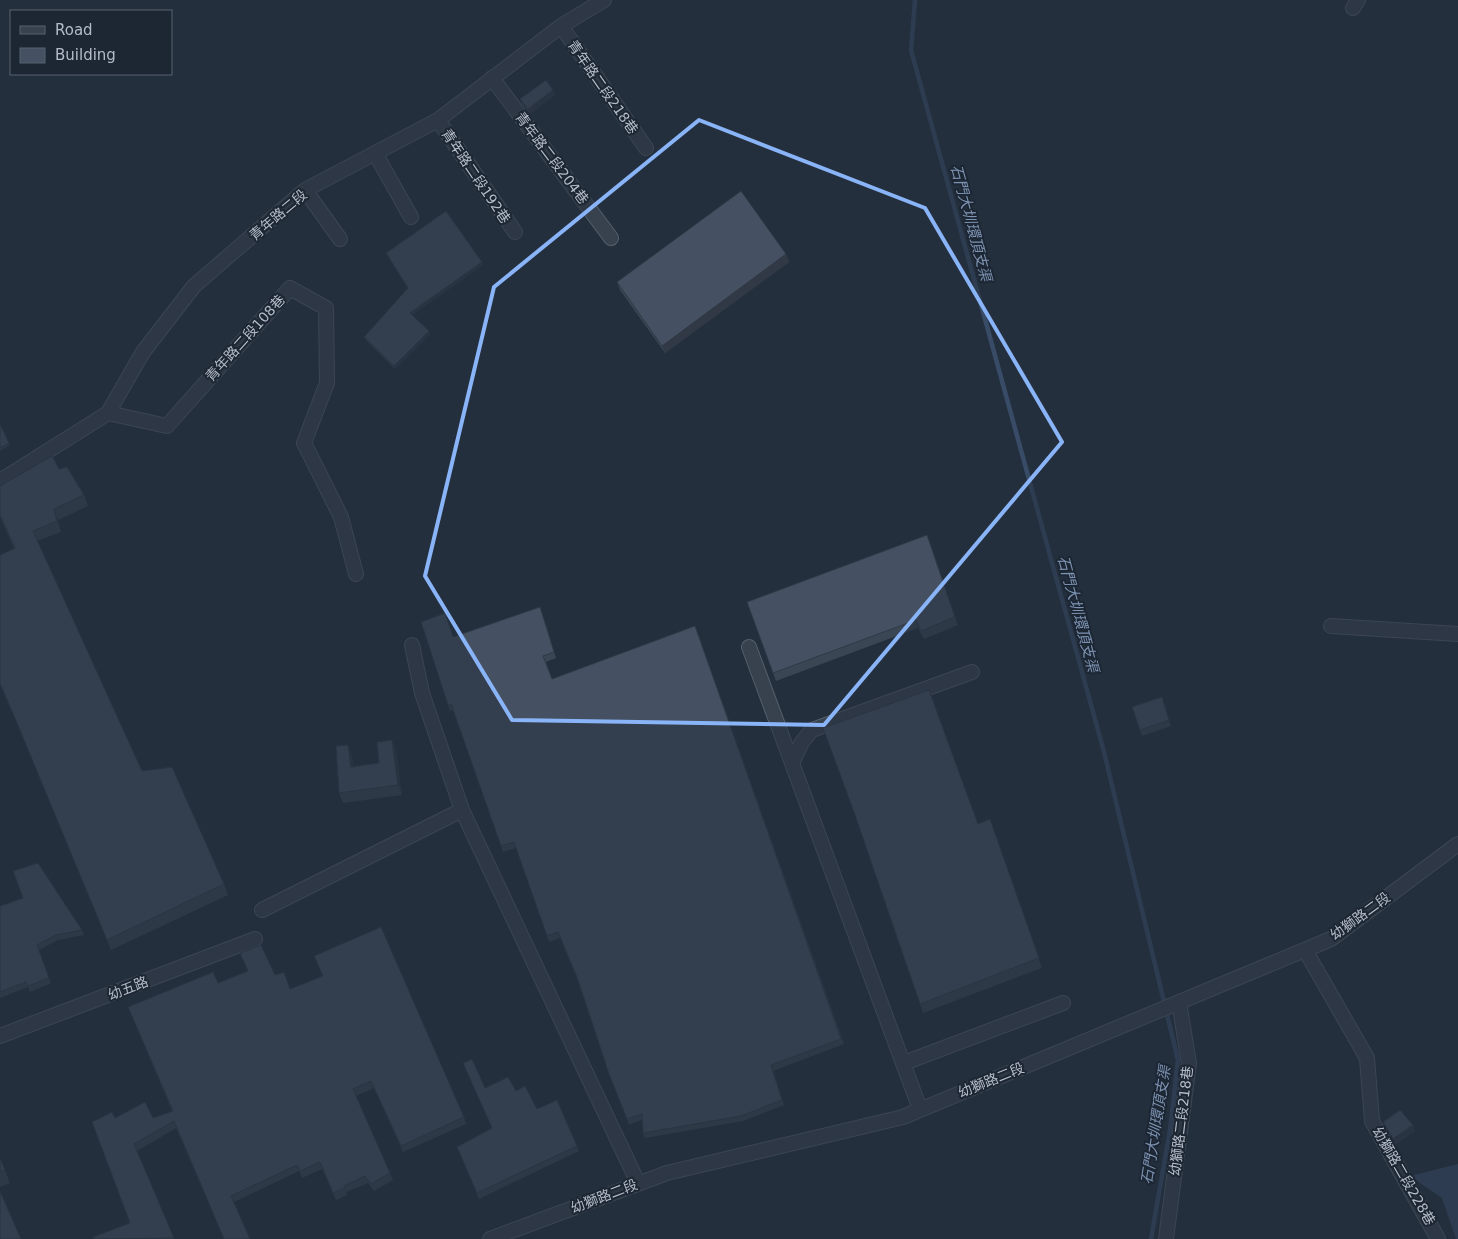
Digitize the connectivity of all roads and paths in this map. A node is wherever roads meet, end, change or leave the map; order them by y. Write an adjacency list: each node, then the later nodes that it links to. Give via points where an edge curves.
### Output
1 (604, 0): 2 (street, 青年路二段)
2 (588, 4): 3 (street, 青年路二段)
3 (561, 26): 4 (street, 青年路二段); 6 (street, 青年路二段218巷)
4 (492, 78): 5 (street, 青年路二段); 11 (street, 青年路二段204巷)
5 (438, 120): 7 (street, 青年路二段); 10 (street, 青年路二段192巷)
6 (646, 148)
7 (375, 153): 8 (street, 青年路二段); 9 (street)
8 (305, 190): 12 (street); 13 (street, 青年路二段, via 194,286 144,352)
9 (411, 218)
10 (515, 232)
11 (611, 238)
12 (340, 239)
13 (108, 414): 14 (street, 青年路二段); 15 (street, 青年路二段108巷, via 167,426 290,288 326,308 326,383 304,442 341,517)
14 (0, 481)
15 (356, 574)
16 (1331, 626): 17 (street)
17 (1458, 634)
18 (412, 645): 22 (street, via 422,693)
19 (749, 647): 21 (street)
20 (972, 672): 21 (street, via 812,730 802,742)
21 (792, 764): 30 (street)
22 (462, 810): 24 (street); 32 (street)
23 (1458, 844): 26 (street, 幼獅路二段, via 1331,939)
24 (262, 910)
25 (256, 939): 29 (street, 幼五路)
26 (1305, 950): 27 (street, 幼獅路二段); 35 (street, 幼獅路二段228巷, via 1367,1058 1372,1121)
27 (1179, 1002): 31 (street, 幼獅路二段); 34 (street, 幼獅路二段218巷, via 1189,1063)
28 (1063, 1003): 30 (street)
29 (0, 1036)
30 (904, 1063): 31 (street)
31 (920, 1109): 32 (street, 幼獅路二段, via 903,1117 667,1173)
32 (638, 1183): 33 (street, 幼獅路二段)
33 (490, 1239)
34 (1166, 1239)
35 (1438, 1239)

